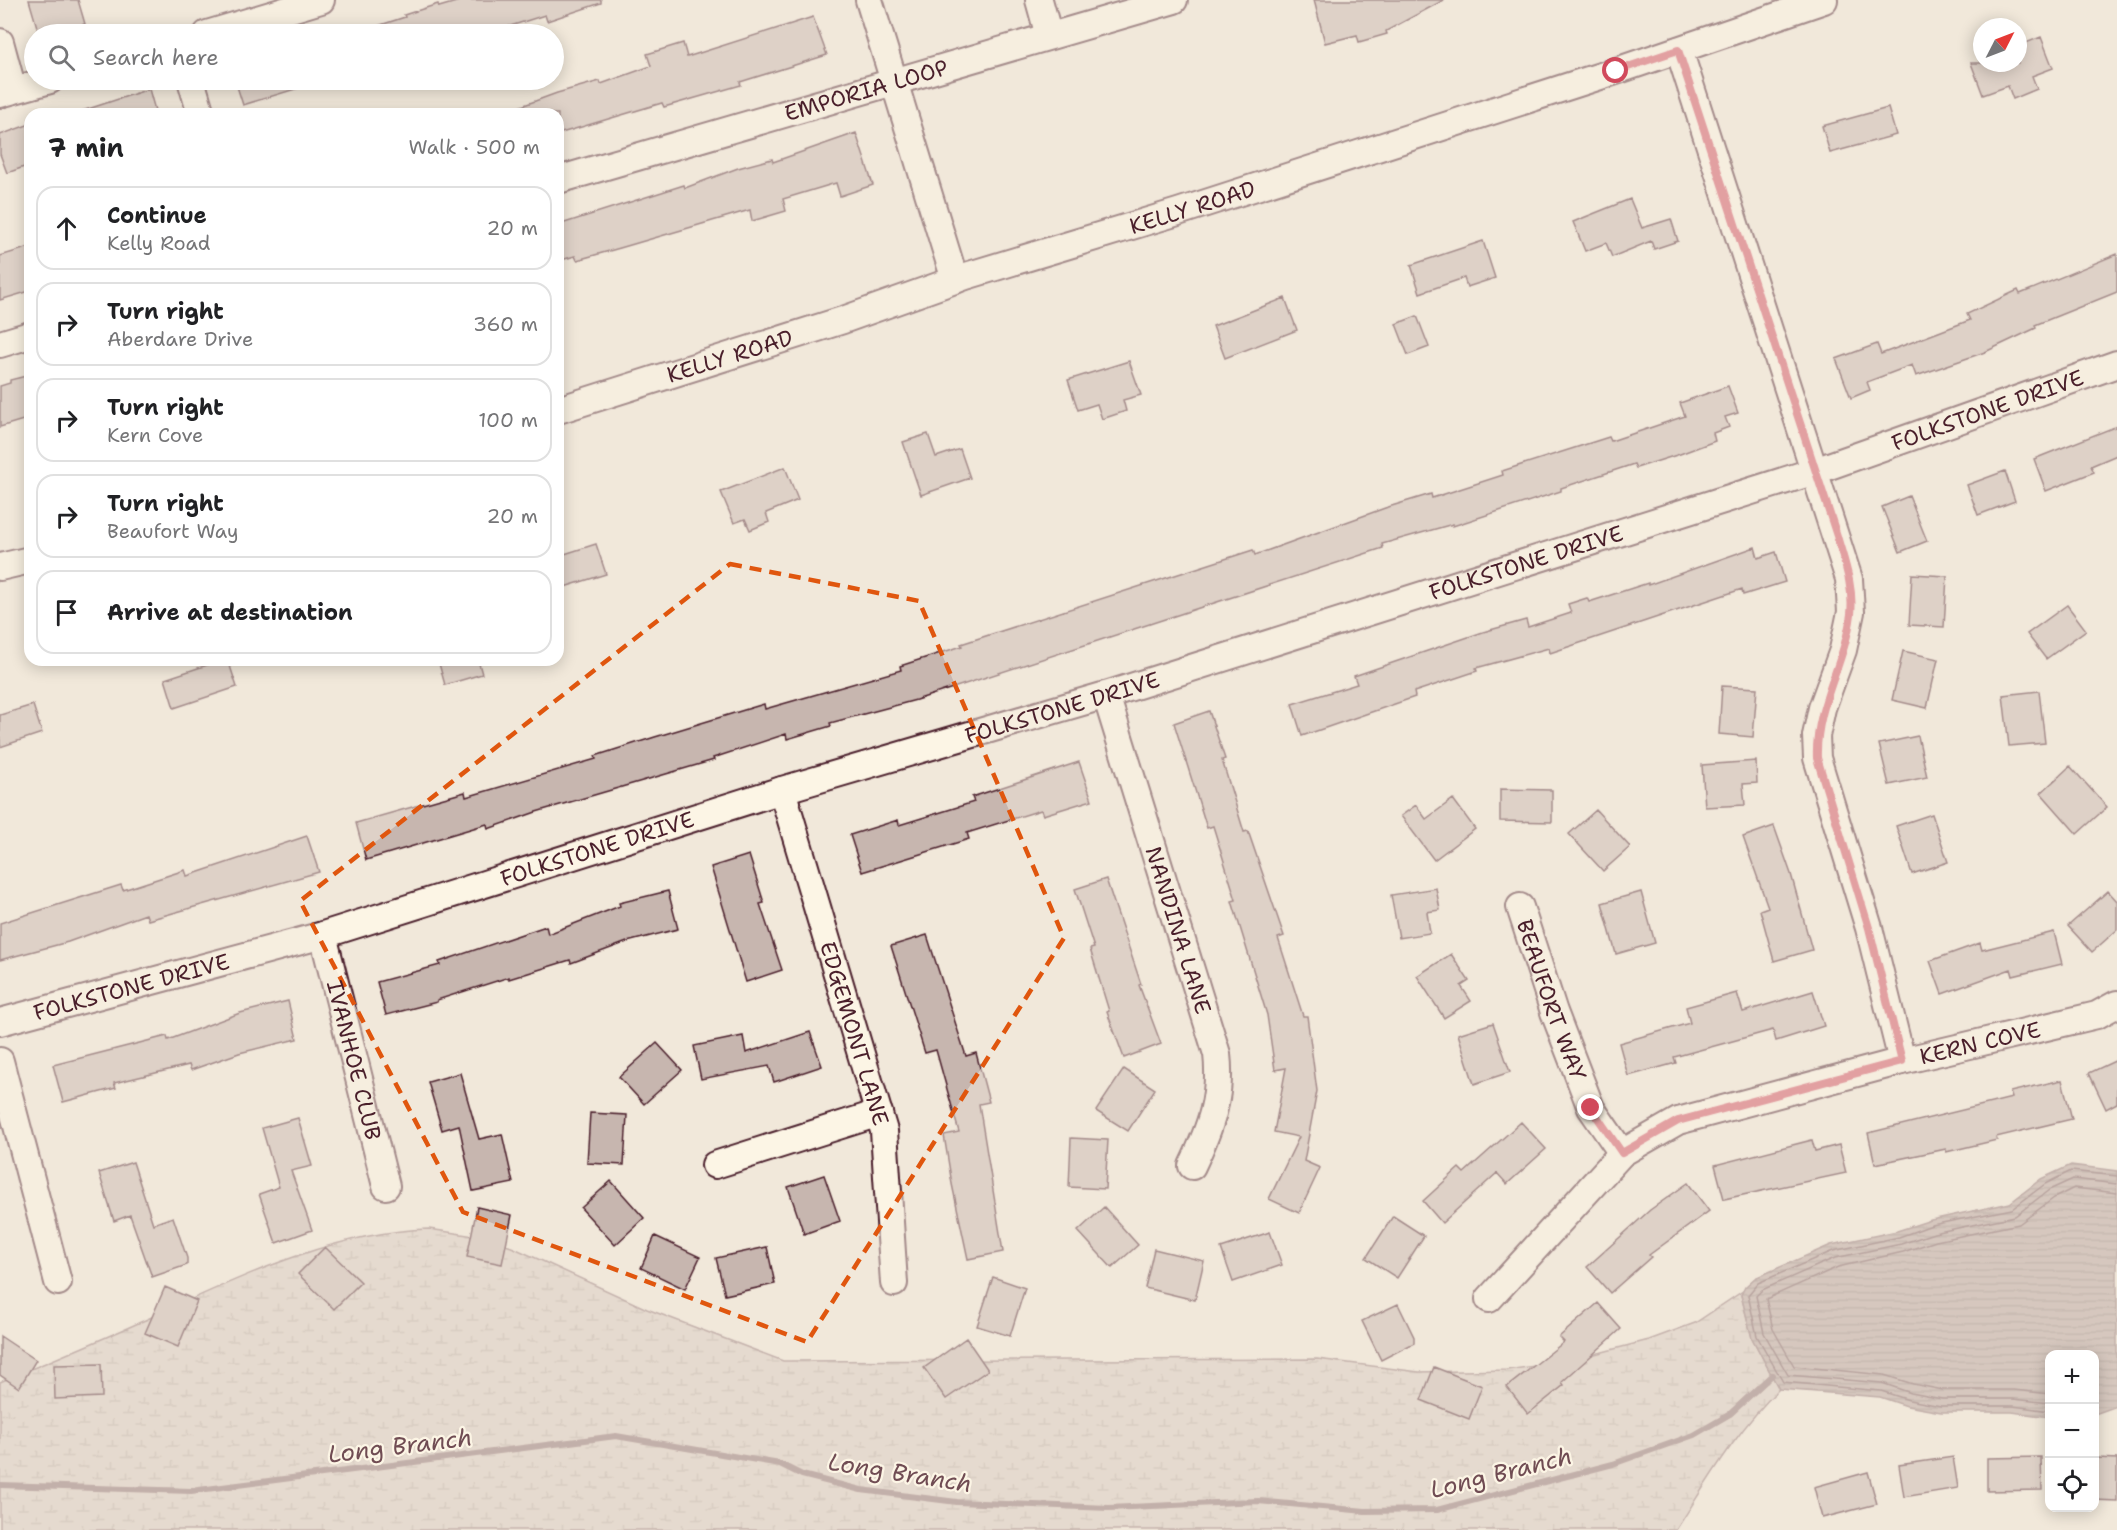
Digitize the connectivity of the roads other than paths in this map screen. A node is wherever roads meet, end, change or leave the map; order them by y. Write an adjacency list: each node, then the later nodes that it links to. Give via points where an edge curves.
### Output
1 (321, 0): 6 (street)
2 (869, 0): 10 (street)
3 (1039, 0): 7 (street)
4 (1174, 0): 7 (street, EMPORIA LOOP)
5 (1824, 0): 9 (street, KELLY ROAD)
6 (241, 24)
7 (1049, 36): 10 (street, EMPORIA LOOP)
8 (0, 42): 13 (street)
9 (1678, 50): 16 (street, KELLY ROAD); 21 (street)
10 (894, 81): 15 (street, EMPORIA LOOP); 16 (street)
11 (24, 87): 13 (street)
12 (194, 90): 14 (street)
13 (7, 92)
14 (199, 108)
15 (564, 178)
16 (955, 280): 20 (street, KELLY ROAD, via 843,320)
17 (24, 337): 18 (street)
18 (0, 344)
19 (2117, 364): 21 (street, FOLKSTONE DRIVE)
20 (564, 408)
21 (1815, 471): 24 (street, FOLKSTONE DRIVE); 31 (street, via 1849,579 1851,612 1843,650 1822,708 1816,736 1817,758 1869,928)
22 (24, 561): 23 (street)
23 (0, 567)
24 (1106, 695): 25 (street, FOLKSTONE DRIVE); 35 (street, NANDINA LANE, via 1217,1054 1217,1090 1211,1125)
25 (782, 790): 27 (street, FOLKSTONE DRIVE); 32 (street, EDGEMONT LANE)
26 (1520, 907): 33 (street, BEAUFORT WAY, via 1591,1108)
27 (323, 935): 29 (street, FOLKSTONE DRIVE); 36 (street, IVANHOE CLUB)
28 (2117, 1004): 31 (street, KERN COVE, via 2097,1015)
29 (0, 1022)
30 (0, 1061): 37 (street)
31 (1902, 1061): 33 (street, KERN COVE, via 1678,1121)
32 (879, 1113): 34 (street); 38 (street, EDGEMONT LANE, via 887,1150)
33 (1622, 1153): 39 (street, KERN COVE)
34 (715, 1165)
35 (1192, 1166)
36 (386, 1186)
37 (58, 1282)
38 (894, 1283)
39 (1489, 1299)

